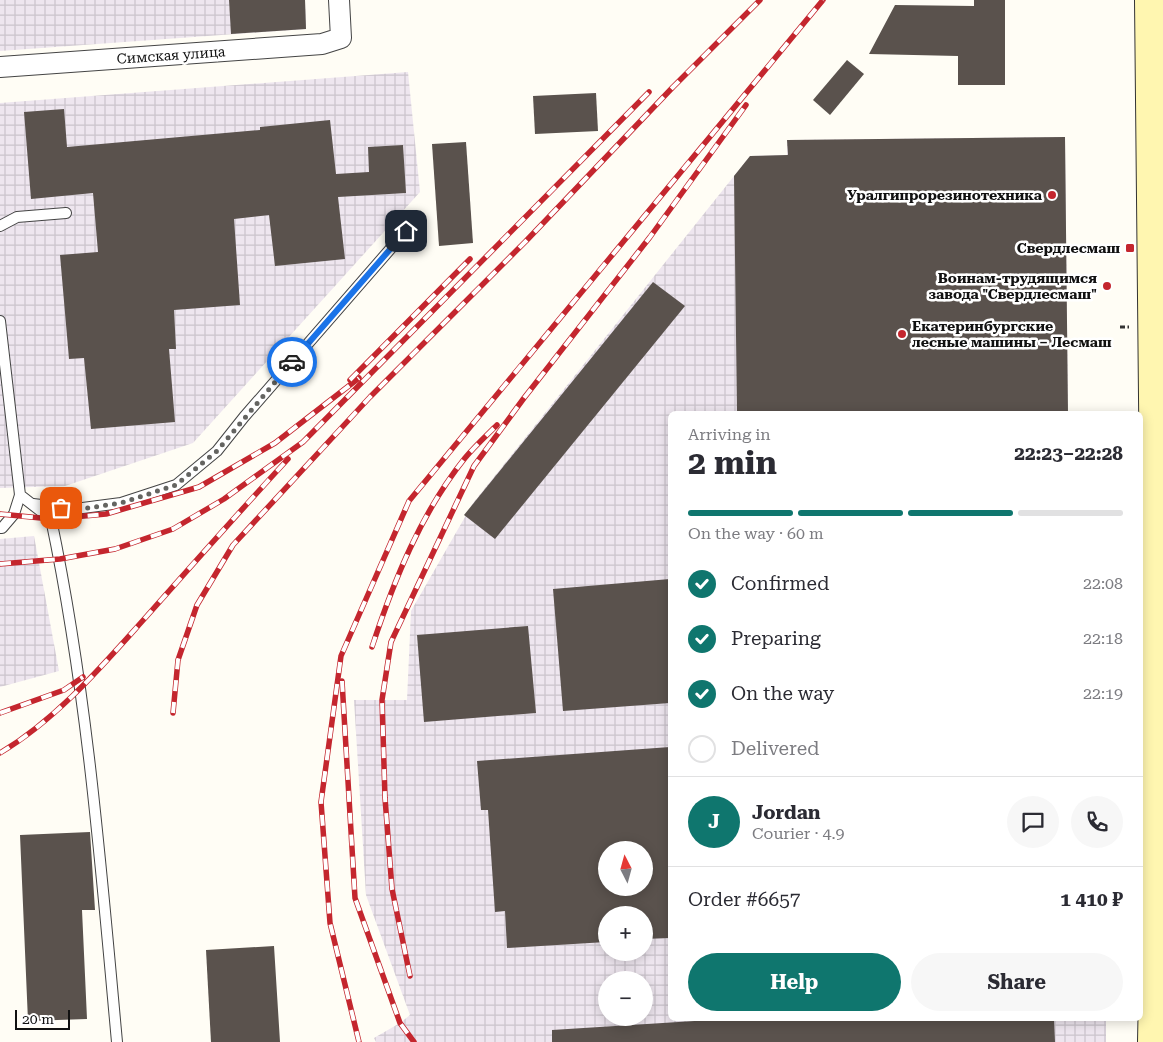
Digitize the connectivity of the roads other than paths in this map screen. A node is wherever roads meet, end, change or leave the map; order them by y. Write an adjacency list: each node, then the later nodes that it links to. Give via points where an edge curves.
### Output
1 (339, 0): 3 (street, Симская улица, via 341,38 322,44)
2 (1149, 0): 11 (main road, via 1152,766)
3 (0, 67)
4 (66, 213): 5 (lane, via 17,217)
5 (0, 226)
6 (406, 231): 9 (lane, via 217,451 176,485 121,503 75,510)
7 (0, 321): 8 (lane)
8 (20, 494): 9 (lane); 10 (lane, via 14,514)
9 (32, 504): 12 (lane, via 51,519 60,559 90,752)
10 (0, 528)
11 (1160, 794): 13 (main road)
12 (117, 1042)
13 (1152, 1042)

